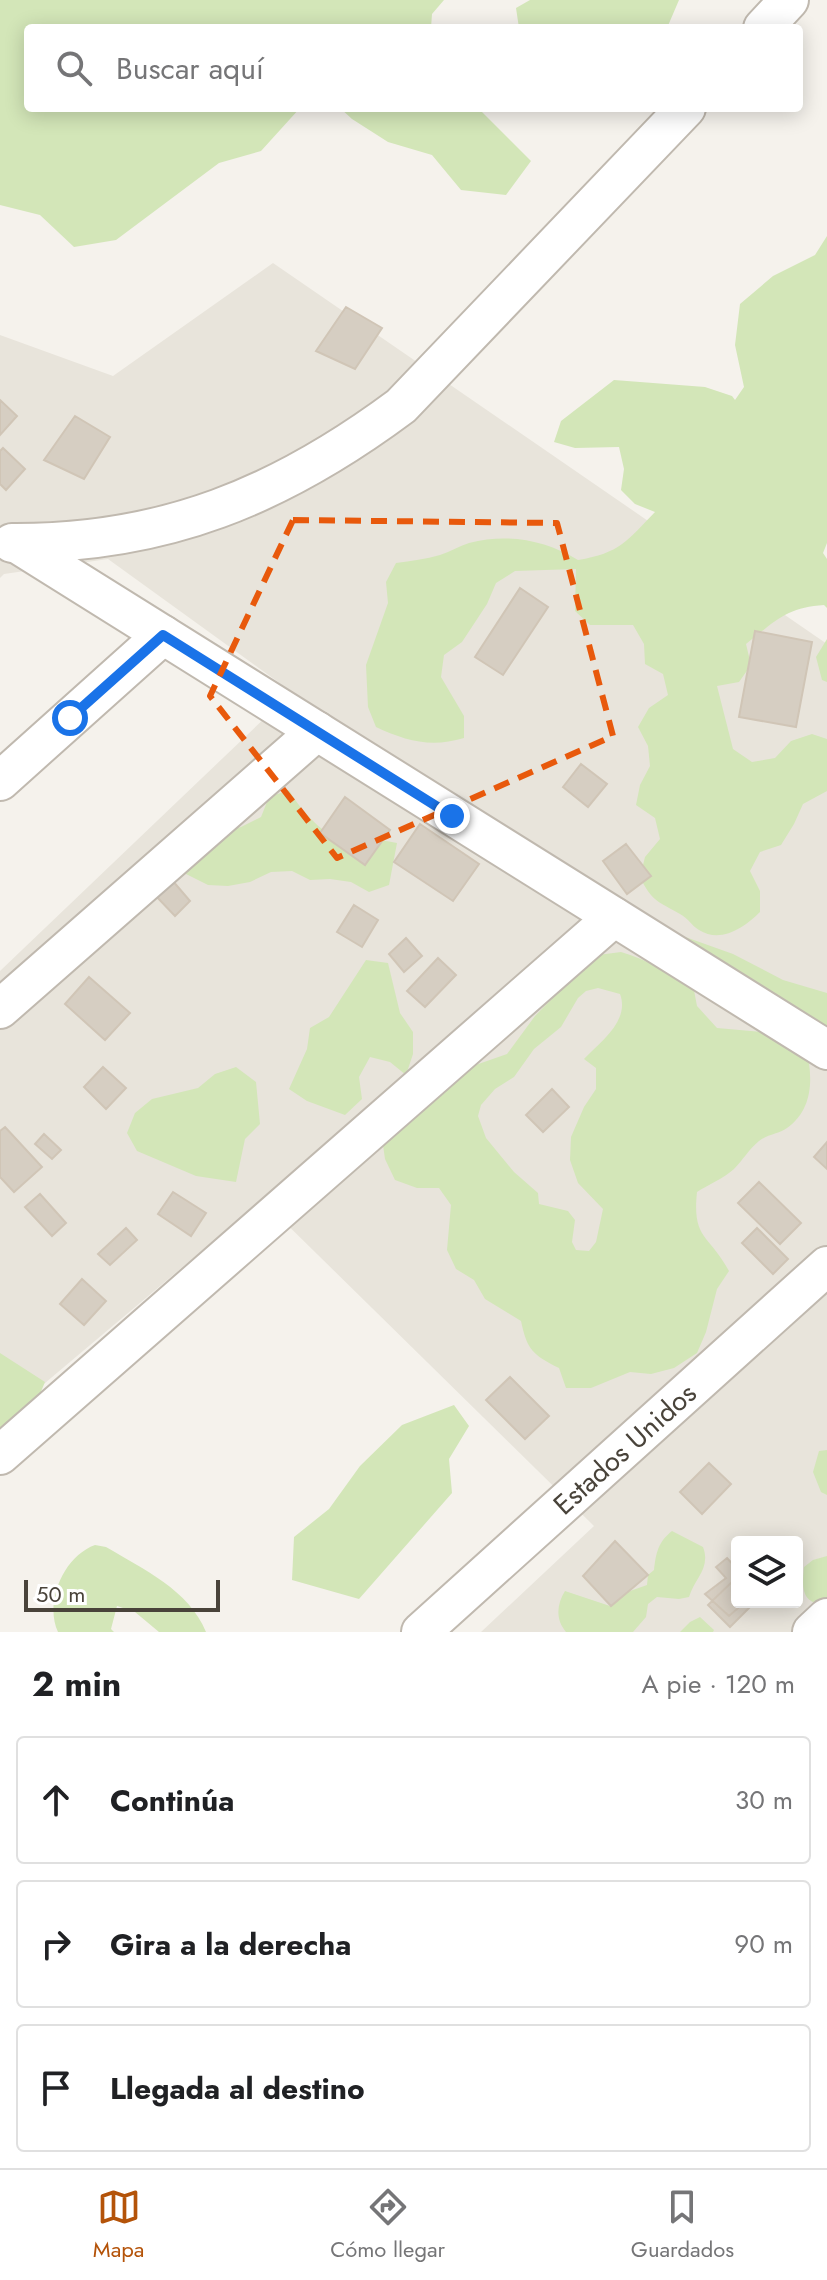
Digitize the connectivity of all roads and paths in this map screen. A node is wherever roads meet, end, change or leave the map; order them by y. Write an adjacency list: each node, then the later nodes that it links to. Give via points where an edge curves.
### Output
1 (789, 0): 2 (street)
2 (767, 24)
3 (682, 112): 4 (street, via 401,406 350,444 268,490 172,525 88,540)
4 (8, 543): 5 (street)
5 (163, 635): 6 (street); 7 (street)
6 (317, 731): 8 (street); 9 (street)
7 (0, 781)
8 (614, 917): 10 (street); 12 (street)
9 (0, 1009)
10 (827, 1050)
11 (827, 1266): 14 (street, Estados Unidos)
12 (0, 1455)
13 (827, 1618): 15 (street)
14 (421, 1632)
15 (812, 1632)

